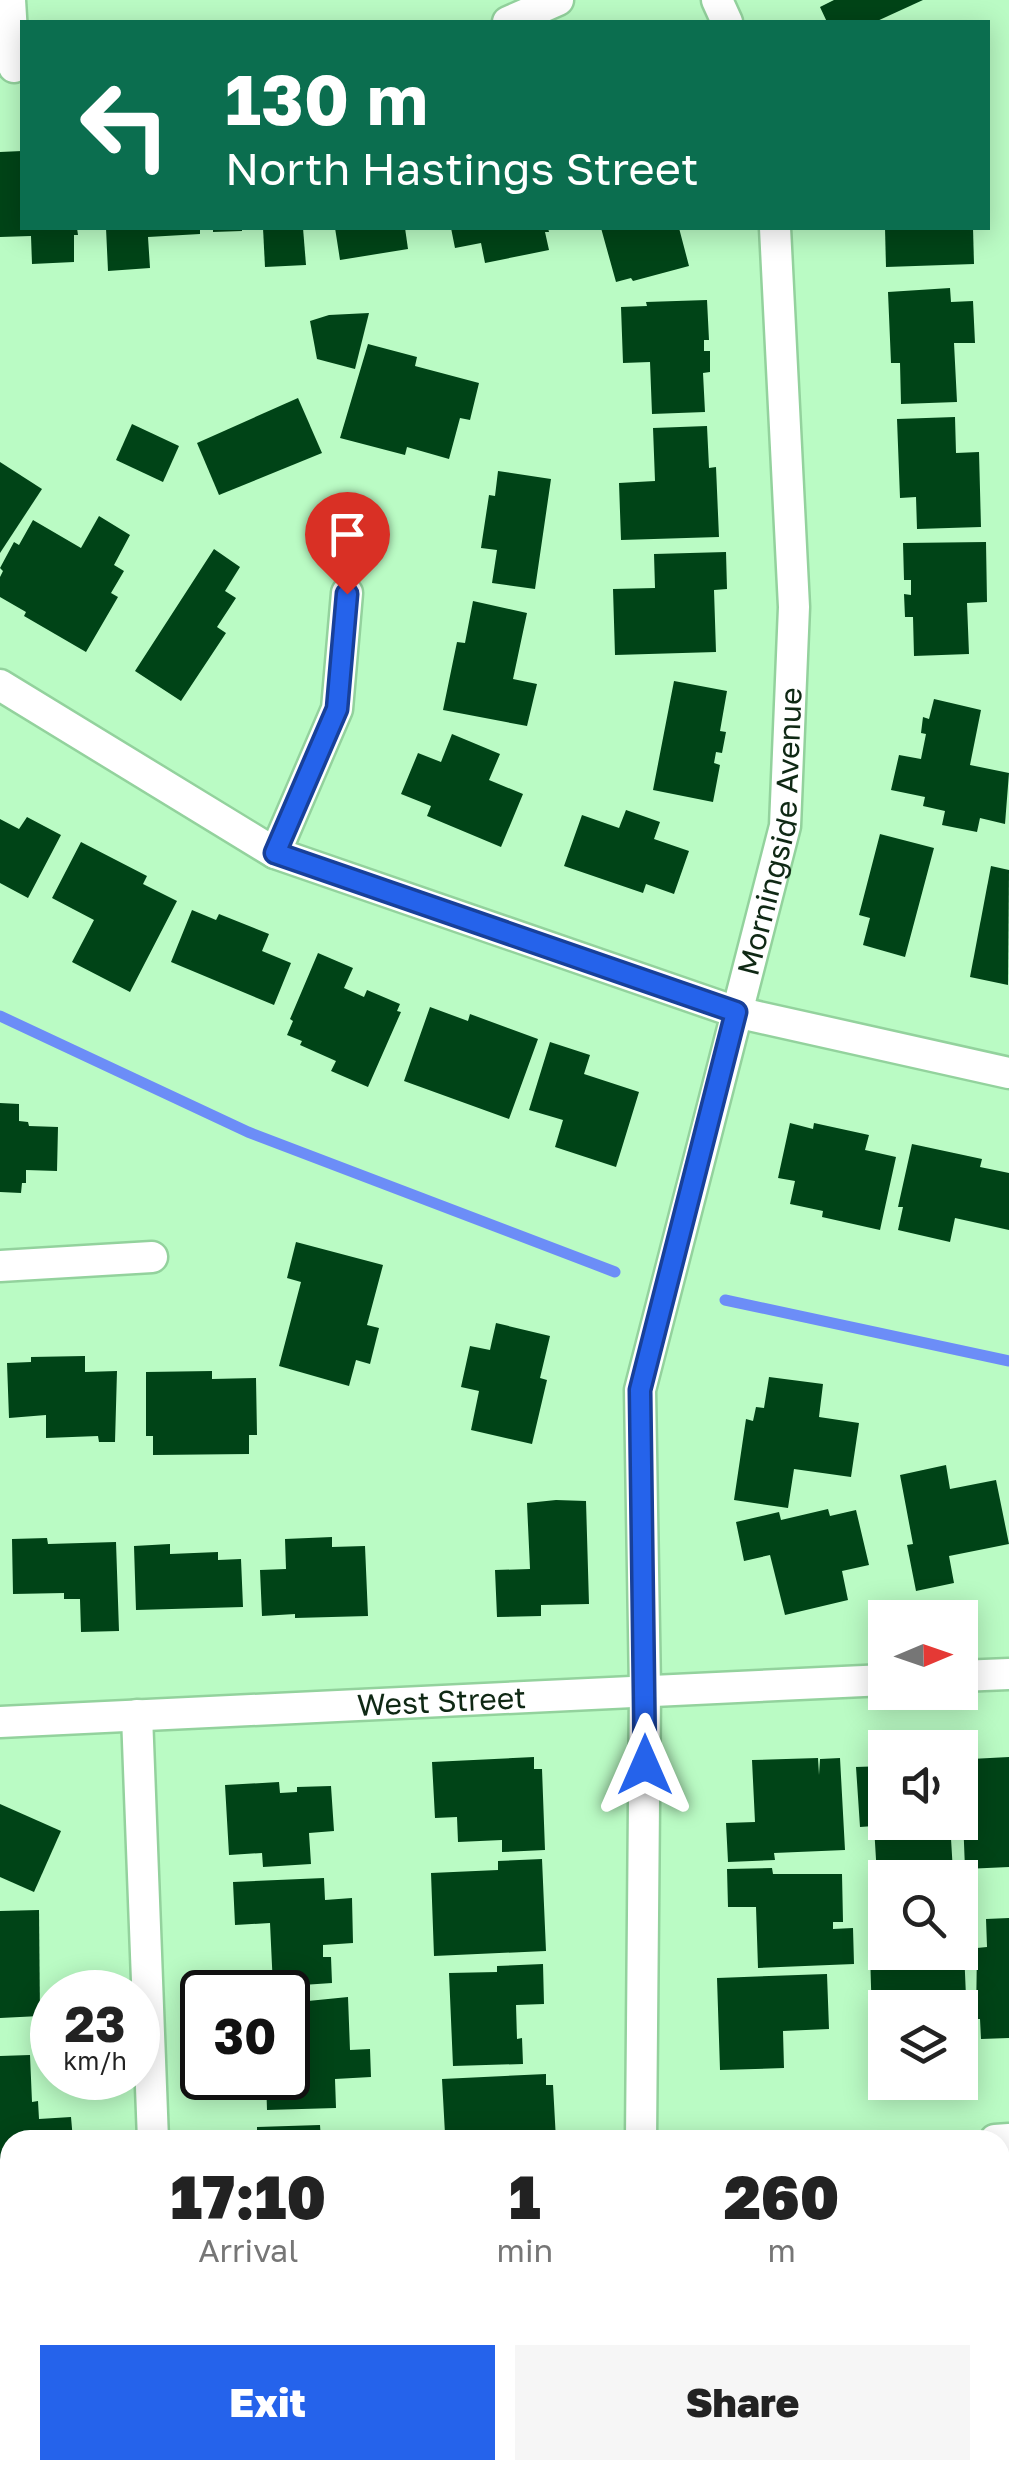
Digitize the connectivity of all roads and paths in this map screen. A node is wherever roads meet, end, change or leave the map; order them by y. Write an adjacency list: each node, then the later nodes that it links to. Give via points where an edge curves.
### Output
1 (10, 0): 4 (street)
2 (558, 0): 3 (street)
3 (513, 20)
4 (12, 67)
5 (775, 230): 9 (street, Morningside Avenue, via 794,607 785,826)
6 (347, 594): 8 (street, via 337,709)
7 (0, 685): 8 (street)
8 (275, 853): 9 (street)
9 (736, 1012): 10 (street); 16 (street, Morningside Avenue, via 640,1390)
10 (1009, 1073)
11 (152, 1257): 12 (street)
12 (0, 1266)
13 (1009, 1674): 14 (street)
14 (978, 1675)
15 (868, 1681): 16 (street, West Street)
16 (646, 1690): 17 (street, West Street); 20 (street, Morningside Avenue)
17 (137, 1715): 18 (street, West Street); 19 (street)
18 (0, 1722)
19 (153, 2130)
20 (641, 2130)

